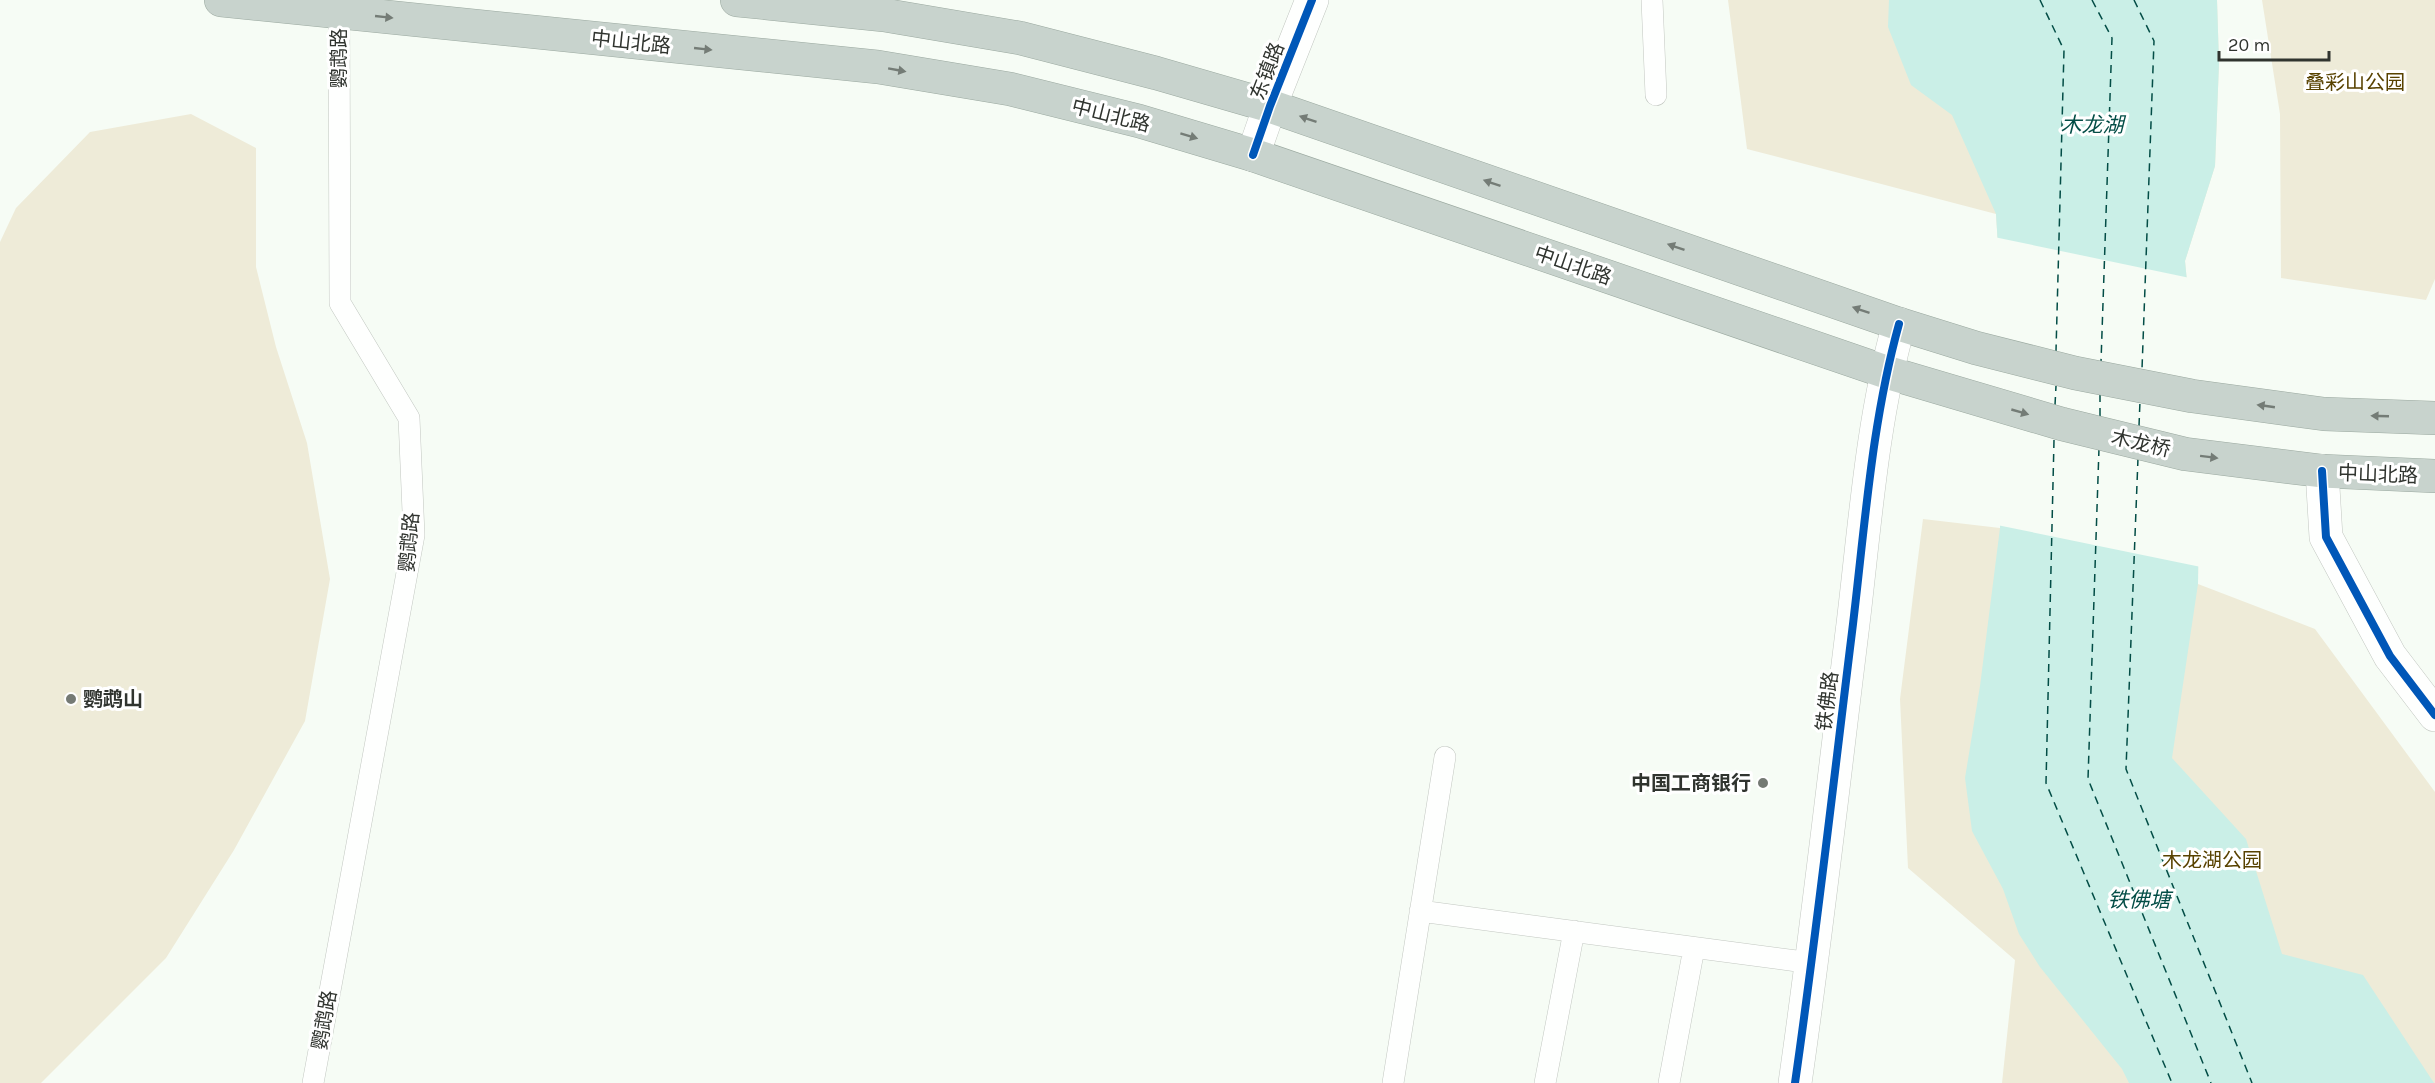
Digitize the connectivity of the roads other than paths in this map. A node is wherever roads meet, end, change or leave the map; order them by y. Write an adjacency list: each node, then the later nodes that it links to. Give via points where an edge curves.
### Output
1 (221, 0): 5 (highway, 中山北路)
2 (737, 0): 7 (highway, via 884,15 1020,38)
3 (1312, 0): 7 (street, 东镇路)
4 (1652, 0): 6 (lane)
5 (339, 12): 8 (highway, 中山北路, one-way to 8, via 878,67 1010,89); 21 (lane, 鹦鹉路, via 340,303 409,418 414,535)
6 (1656, 95)
7 (1270, 106): 8 (street, 东镇路); 9 (highway, one-way to 7)
8 (1254, 155): 10 (highway, 中山北路)
9 (1899, 324): 10 (street, 铁佛路); 12 (highway, one-way to 9, via 2324,414 2192,396 2075,373)
10 (1886, 372): 11 (highway, 中山北路); 20 (street, 铁佛路)
11 (1964, 396): 13 (highway, 木龙桥, one-way to 13, via 2184,454)
12 (2435, 418)
13 (2322, 471): 14 (highway, 中山北路); 15 (street, via 2326,537 2390,656)
14 (2435, 476)
15 (2435, 715)
16 (1445, 757): 17 (lane)
17 (1420, 911): 18 (lane); 22 (lane)
18 (1574, 931): 19 (lane); 23 (lane)
19 (1694, 948): 20 (lane); 24 (lane)
20 (1812, 963): 25 (street, 铁佛路)
21 (313, 1083)
22 (1393, 1083)
23 (1545, 1083)
24 (1669, 1083)
25 (1795, 1083)

